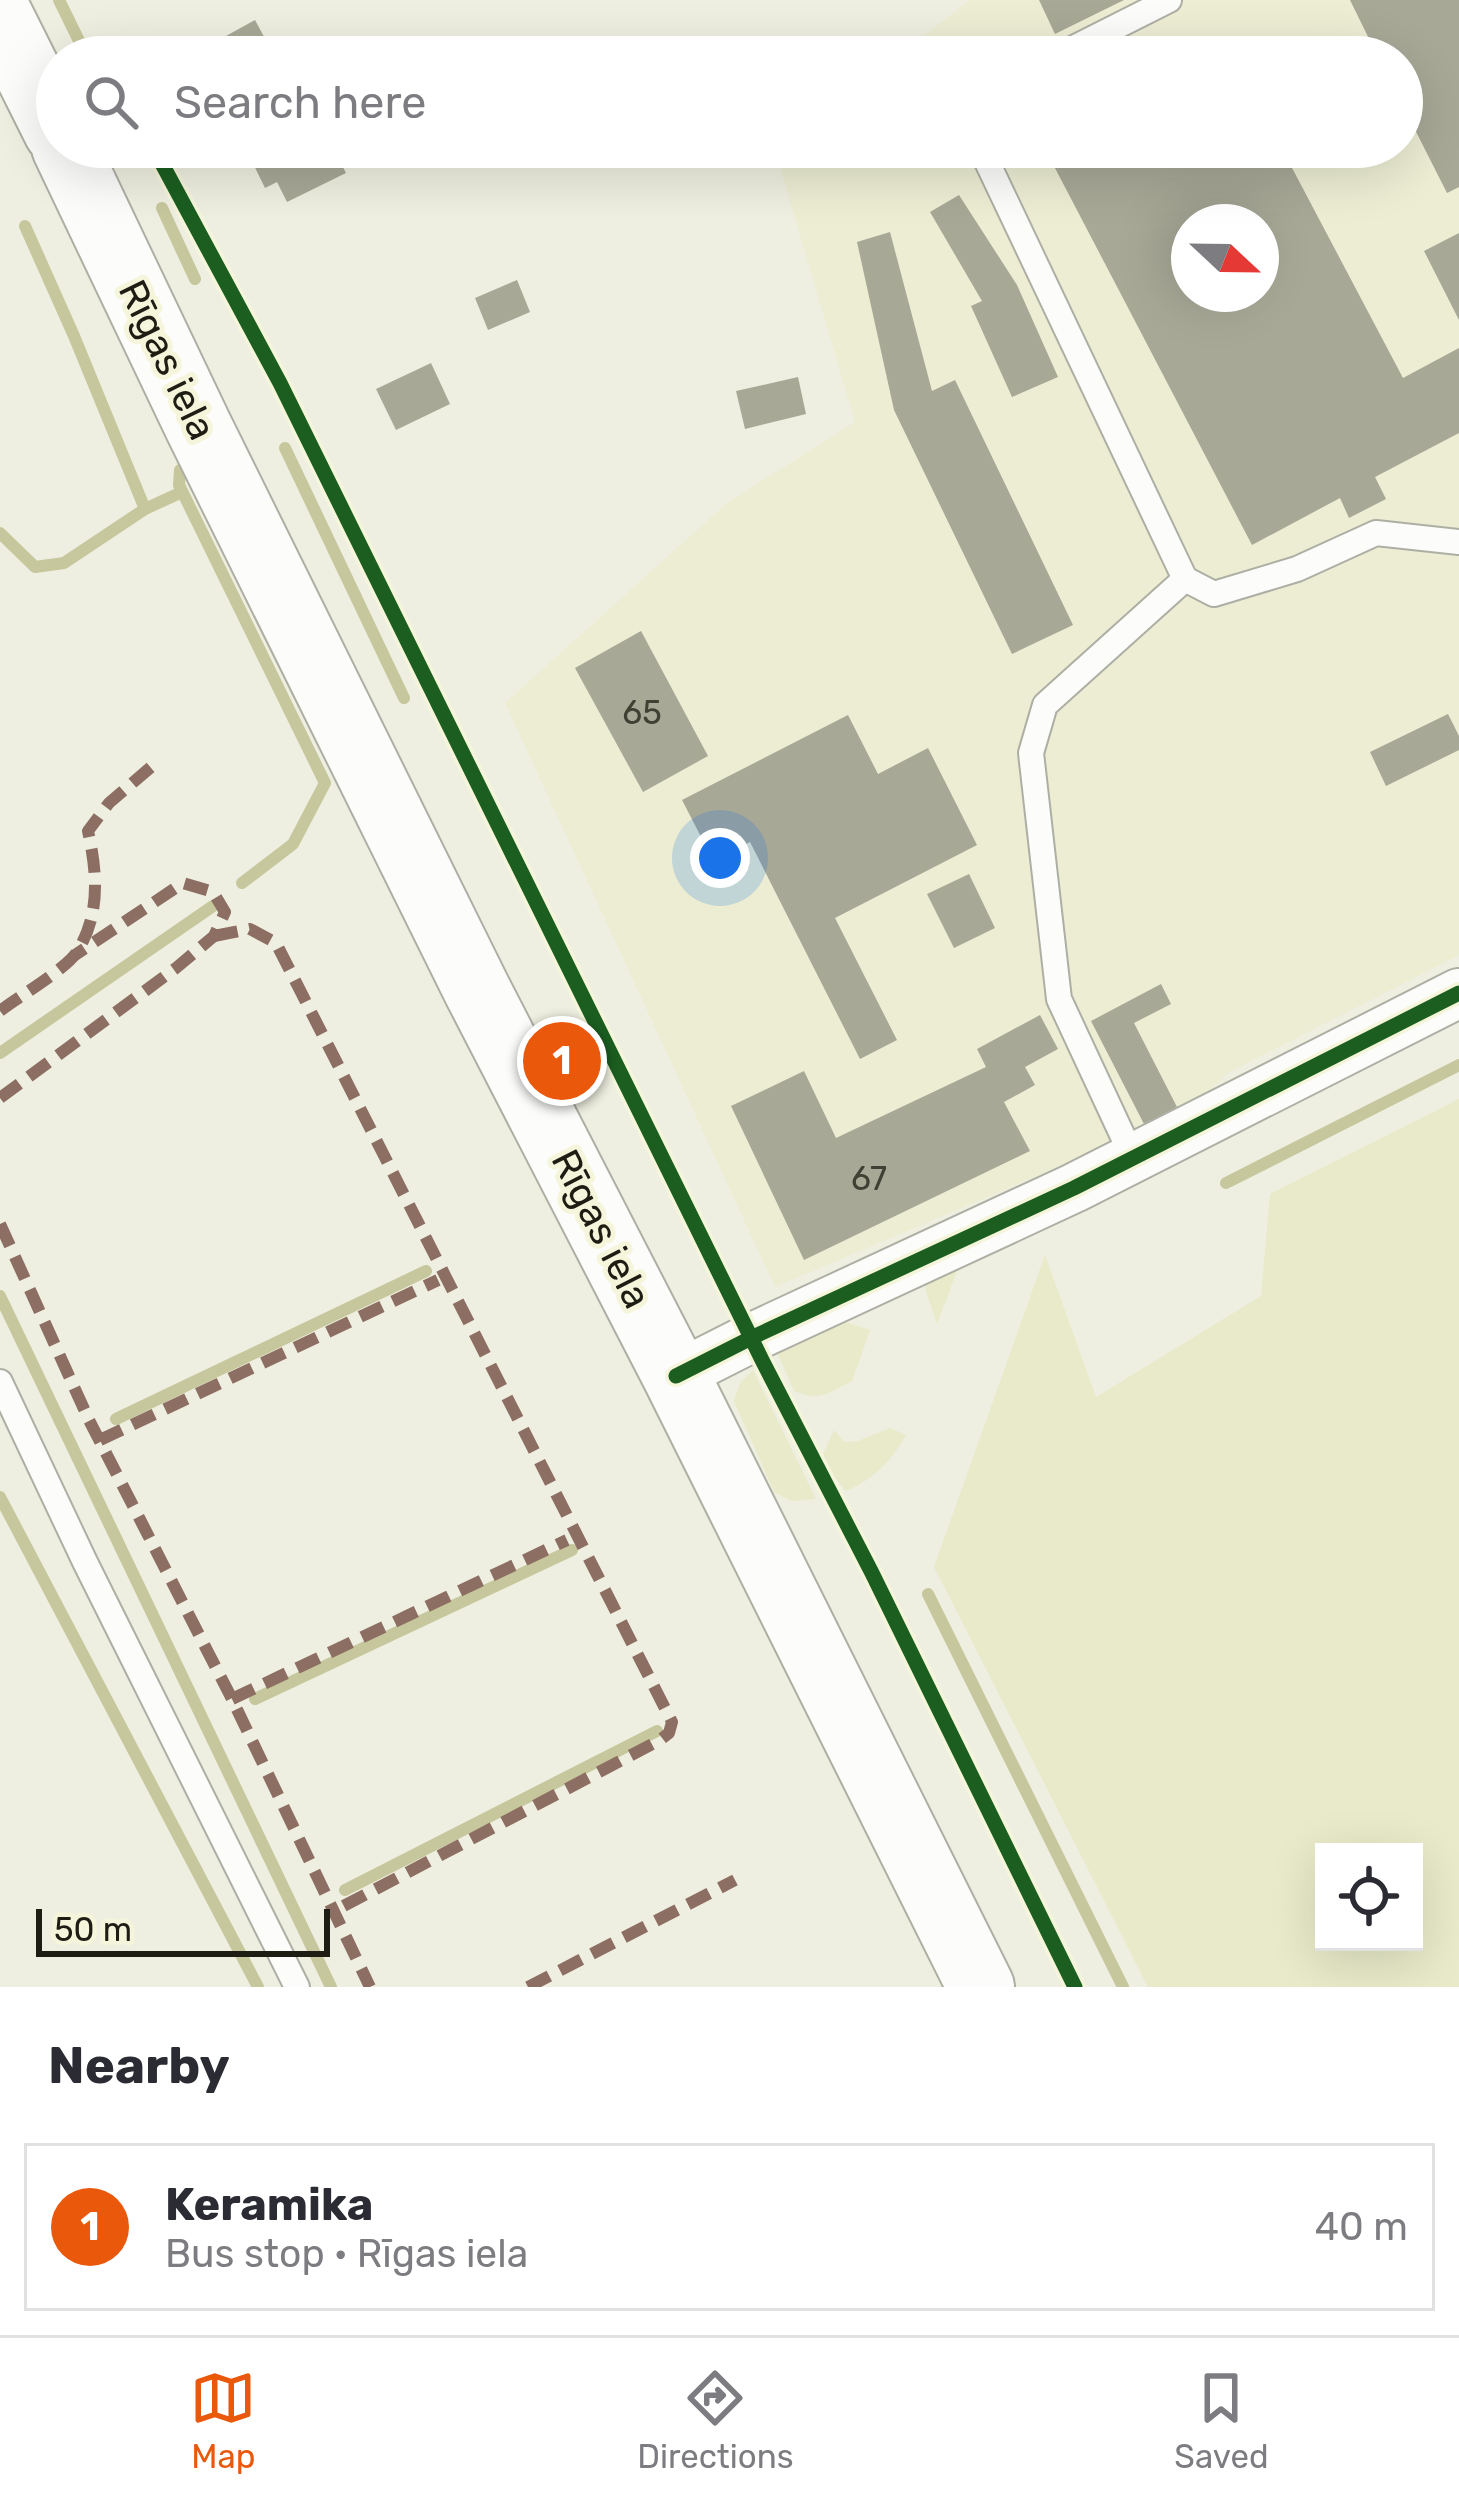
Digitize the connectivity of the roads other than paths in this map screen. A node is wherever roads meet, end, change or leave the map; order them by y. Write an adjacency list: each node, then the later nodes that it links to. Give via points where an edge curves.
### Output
1 (1169, 0): 3 (lane)
2 (0, 17): 4 (main road)
3 (1098, 36)
4 (36, 89)
5 (75, 168): 11 (main road, Rīgas iela)
6 (990, 168): 8 (lane)
7 (1459, 542): 8 (lane, via 1376,533 1298,569 1214,594)
8 (1185, 579): 10 (lane, via 1045,706 1031,753 1059,999)
9 (1459, 993): 10 (street)
10 (1132, 1158): 11 (street)
11 (676, 1376): 14 (main road, Rīgas iela)
12 (0, 1382): 13 (lane)
13 (297, 1987)
14 (981, 1987)

